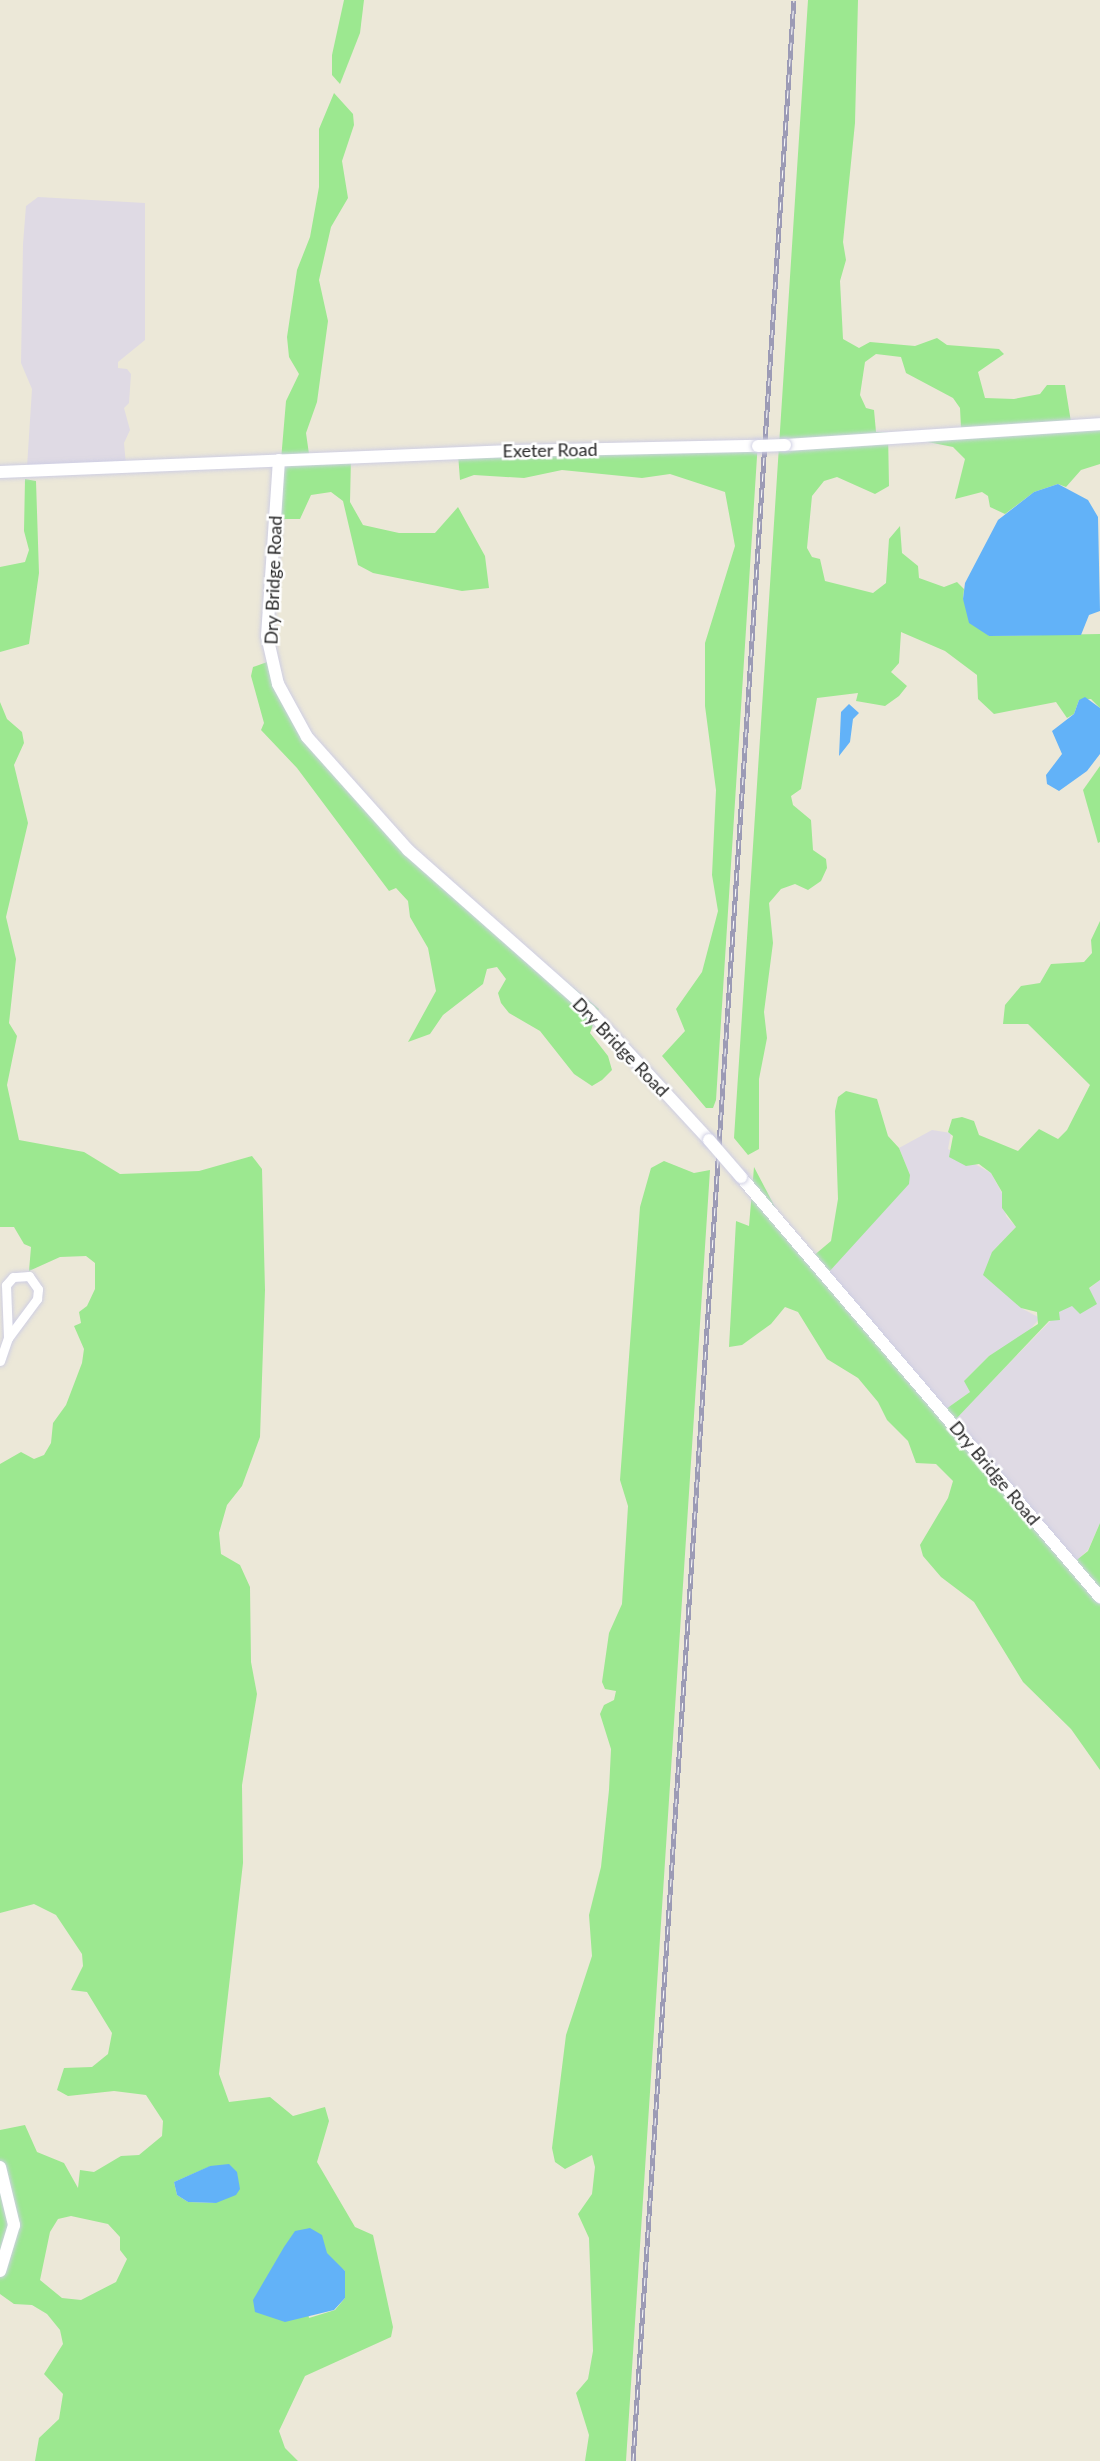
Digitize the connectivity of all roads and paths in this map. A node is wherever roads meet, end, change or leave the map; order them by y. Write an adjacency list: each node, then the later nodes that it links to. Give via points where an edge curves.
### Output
1 (1100, 424): 2 (street, Exeter Road, bridge, via 785,445)
2 (279, 460): 3 (street, Exeter Road); 6 (street, Dry Bridge Road, bridge, via 267,636 278,684 307,737 408,850 606,1027 709,1140)
3 (0, 472)
4 (8, 1338): 4 (street, via 37,1299 38,1289 29,1276 18,1275 5,1284); 5 (street)
5 (0, 1361)
6 (1100, 1597)
7 (0, 2167): 8 (street, via 14,2225)
8 (0, 2272)

